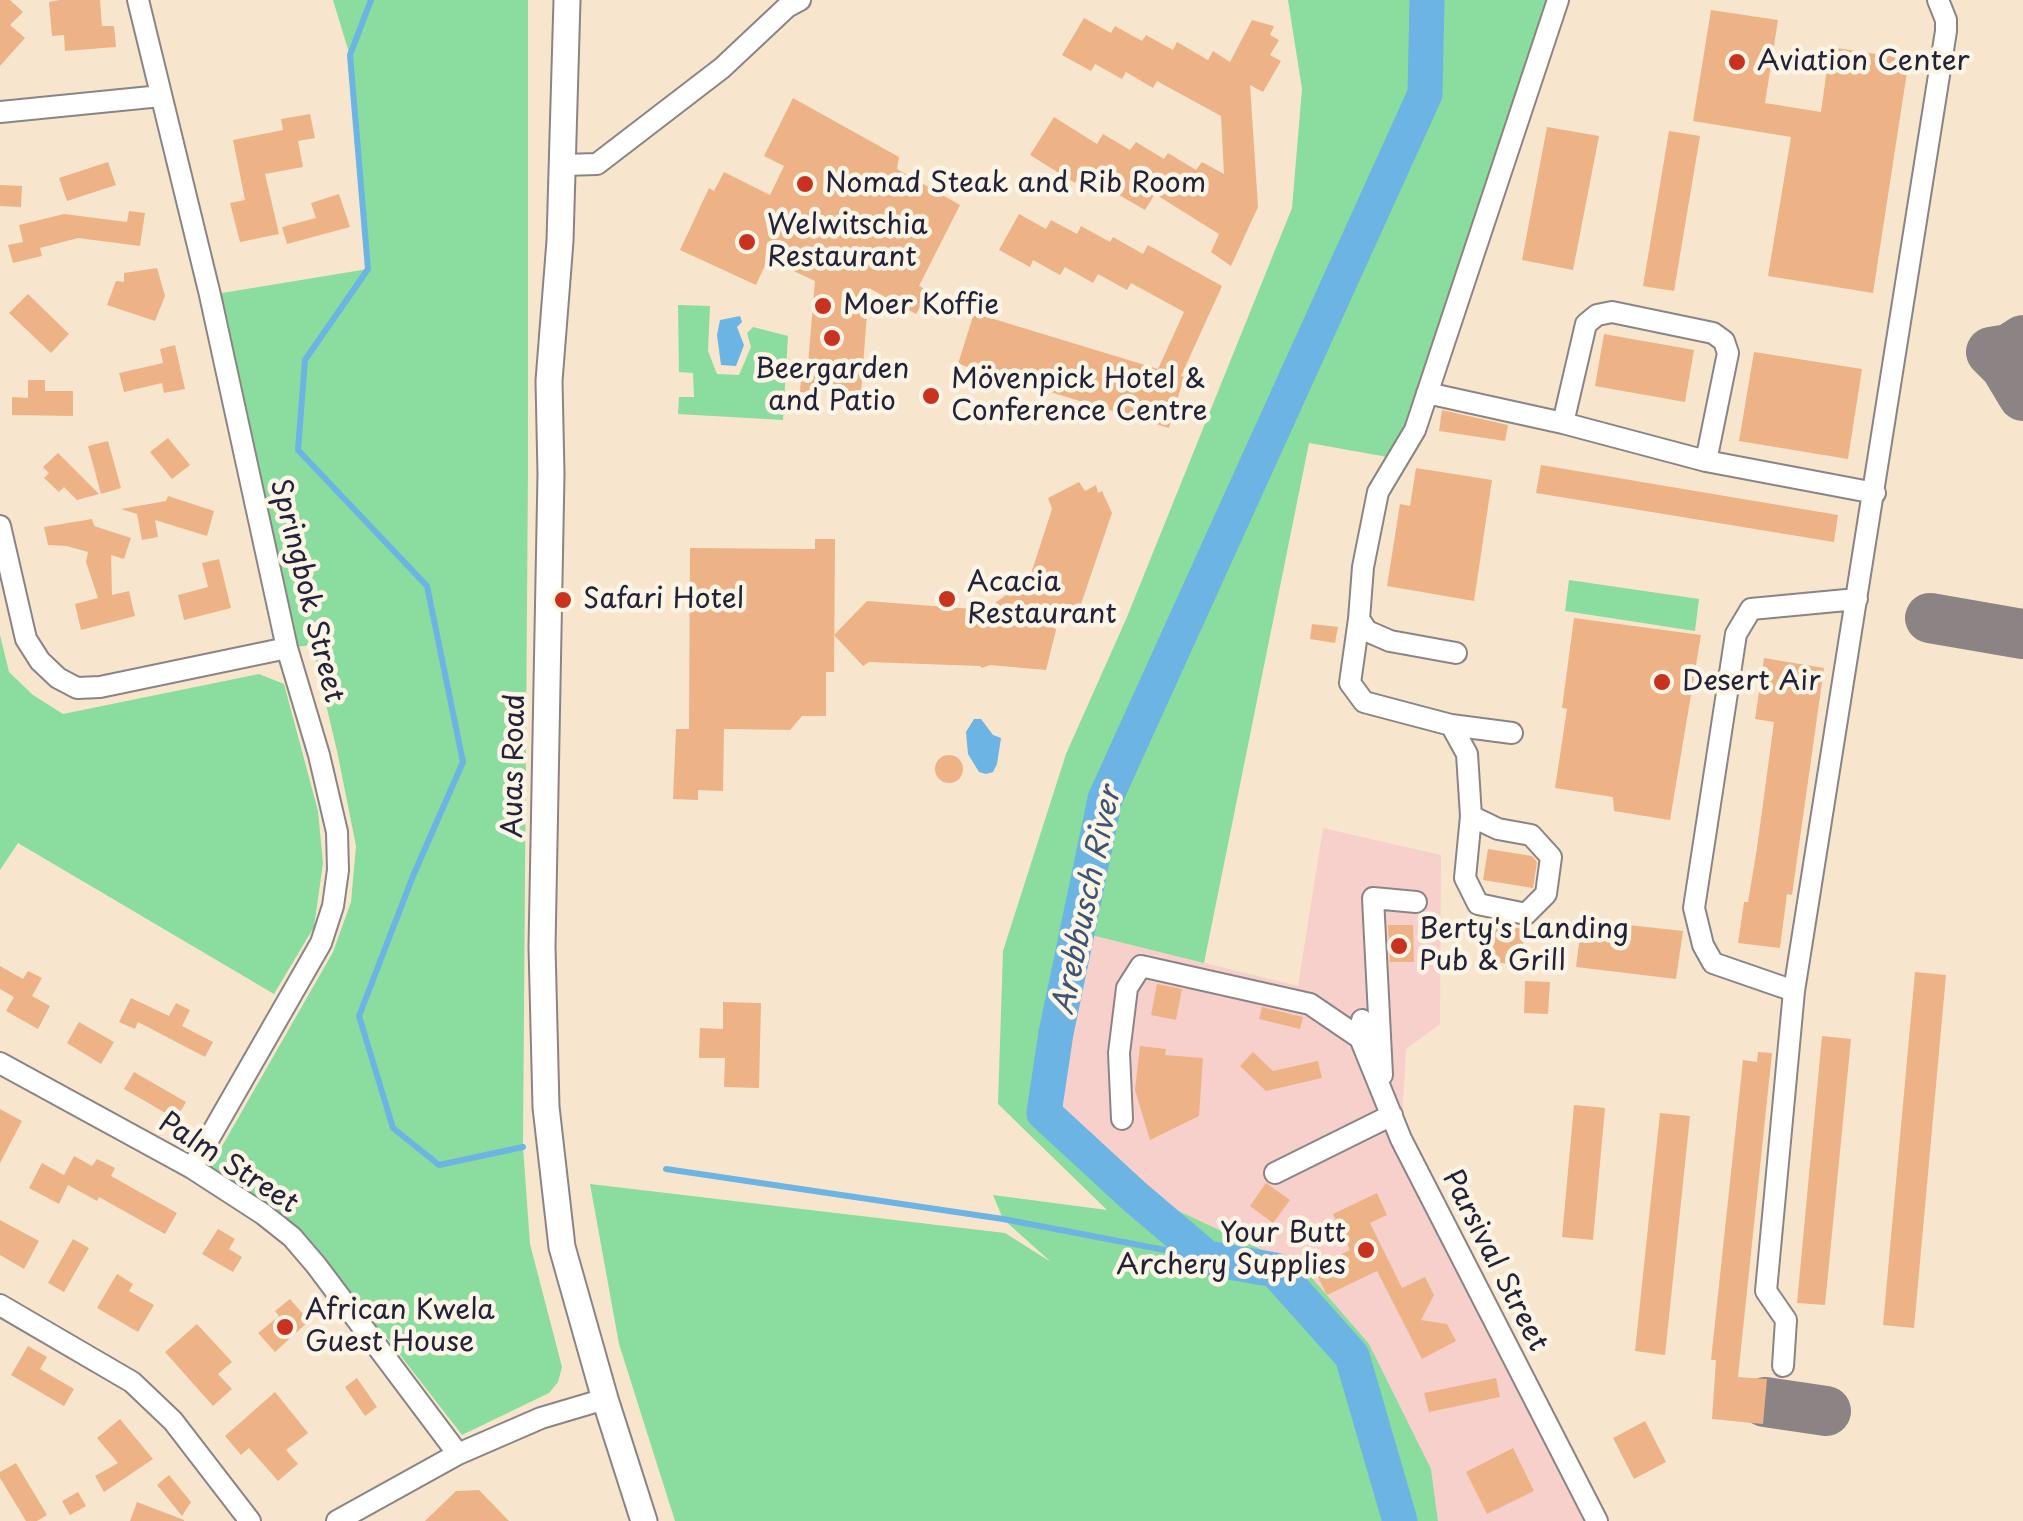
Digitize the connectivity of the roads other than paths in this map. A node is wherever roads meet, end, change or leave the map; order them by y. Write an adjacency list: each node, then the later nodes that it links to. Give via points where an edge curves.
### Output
1 (138, 0): 6 (street, Springbok Street)
2 (567, 0): 8 (main road, Auas Road)
3 (800, 0): 8 (street, via 596,164)
4 (1558, 0): 9 (street)
5 (1938, 0): 12 (street, via 1946,31)
6 (161, 96): 7 (street); 16 (street, Springbok Street)
7 (0, 112)
8 (563, 165): 31 (main road, Auas Road, via 549,381 546,1106 562,1248)
9 (1427, 393): 10 (street); 15 (street, via 1415,430 1378,492)
10 (1563, 422): 11 (street); 11 (street, via 1586,324 1597,315 1612,312 1713,332 1728,353)
11 (1706, 461): 12 (street)
12 (1875, 492): 14 (street)
13 (0, 526): 16 (street, via 26,639 40,661 77,688)
14 (1857, 599): 22 (street); 22 (street, via 1751,609 1736,634 1694,908 1713,964)
15 (1359, 619): 17 (street, via 1390,640); 18 (street, via 1350,683 1364,702)
16 (288, 648): 27 (street, Springbok Street, via 337,832 333,906 320,942)
17 (1456, 653)
18 (1450, 725): 19 (street); 20 (street, via 1467,754)
19 (1512, 733)
20 (1470, 816): 20 (street, via 1465,878 1478,904 1526,914 1546,894 1551,857 1532,835)
21 (1416, 902): 24 (street, via 1372,898)
22 (1794, 991): 30 (street, via 1766,1291 1786,1320)
23 (0, 1063): 27 (street, Palm Street)
24 (1383, 1092): 25 (street, Parsival Street); 26 (street, Parsival Street, via 1361,1029 1310,1004 1141,966 1127,988 1119,1053)
25 (1392, 1116): 28 (street); 36 (street, Parsival Street)
26 (1122, 1120)
27 (192, 1168): 32 (street, Palm Street, via 292,1237)
28 (1275, 1173)
29 (0, 1305): 34 (street, via 132,1382 173,1420)
30 (1783, 1366)
31 (605, 1399): 32 (street); 35 (main road, Auas Road)
32 (458, 1454): 33 (street)
33 (341, 1520)
34 (250, 1521)
35 (644, 1521)
36 (1598, 1521)

